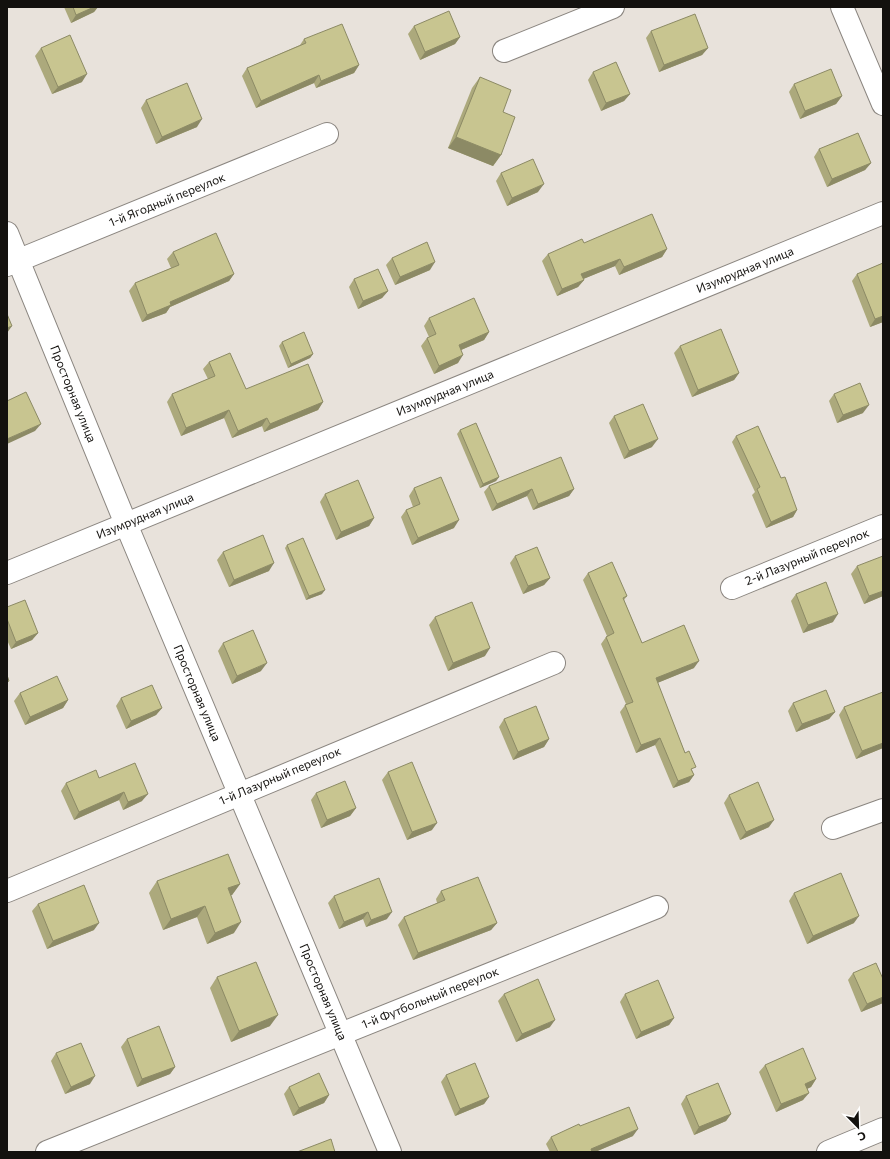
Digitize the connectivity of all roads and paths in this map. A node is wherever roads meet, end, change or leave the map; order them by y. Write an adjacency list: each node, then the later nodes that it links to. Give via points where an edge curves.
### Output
1 (613, 7): 3 (street)
2 (842, 7): 4 (street)
3 (504, 51)
4 (883, 104)
5 (327, 134): 8 (street, 1-й Ягодный переулок)
6 (883, 213): 9 (street, Изумрудная улица)
7 (7, 233): 8 (street, Просторная улица)
8 (13, 263): 9 (street, Просторная улица)
9 (126, 524): 11 (street, Изумрудная улица); 14 (street, Просторная улица)
10 (883, 526): 12 (street, 2-й Лазурный переулок)
11 (7, 573)
12 (732, 588)
13 (554, 663): 14 (street, 1-й Лазурный переулок)
14 (239, 794): 17 (street, 1-й Лазурный переулок); 19 (street, Просторная улица)
15 (883, 810): 16 (street)
16 (833, 828)
17 (7, 890)
18 (657, 907): 19 (street, 1-й Футбольный переулок)
19 (341, 1034): 21 (street, 1-й Футбольный переулок); 22 (street, Просторная улица)
20 (883, 1129): 23 (street)
21 (47, 1152)
22 (390, 1152)
23 (828, 1152)

